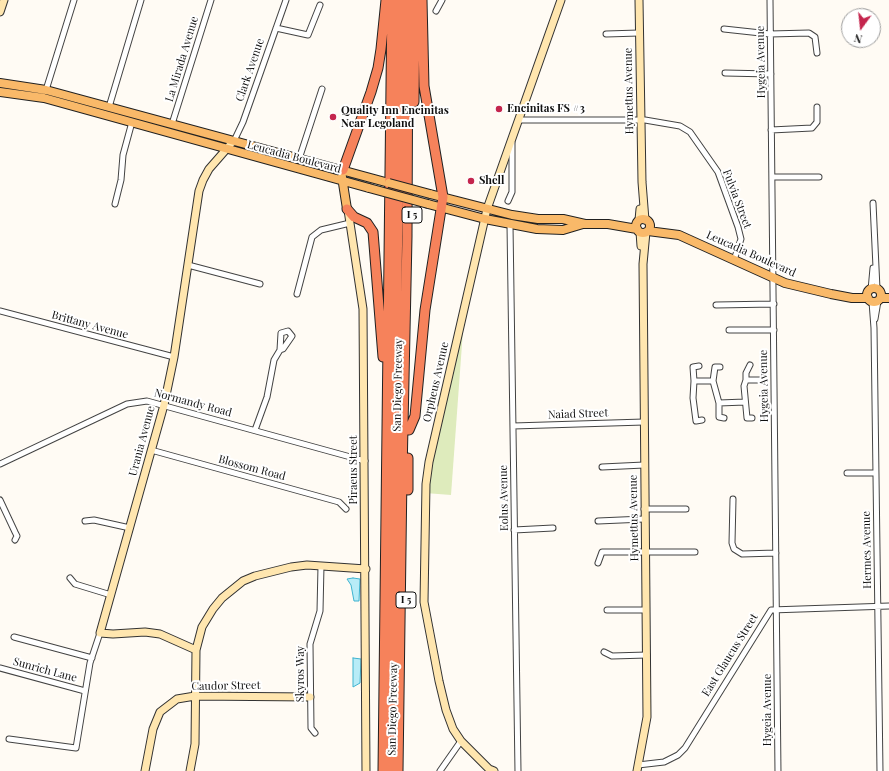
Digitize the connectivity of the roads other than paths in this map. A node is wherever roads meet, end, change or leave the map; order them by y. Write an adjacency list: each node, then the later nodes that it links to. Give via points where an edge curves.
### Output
1 (4, 0): 18 (street)
2 (74, 0): 29 (street)
3 (141, 0): 31 (street)
4 (211, 0): 36 (street, La Mirada Avenue)
5 (286, 0): 19 (street, Clark Avenue)
6 (386, 0): 41 (highway, via 378,68)
7 (392, 0): 82 (highway, San Diego Freeway / I 5)
8 (401, 0): 140 (highway)
9 (408, 0): 141 (highway, via 408,207)
10 (415, 0): 89 (highway, San Diego Freeway / I 5)
11 (422, 0): 45 (highway, via 424,86)
12 (442, 0): 17 (street)
13 (561, 0): 33 (street, Orpheus Avenue)
14 (639, 0): 21 (street, Hymettus Avenue)
15 (770, 0): 23 (street, Hygeia Avenue)
16 (320, 5): 19 (street, via 308,35)
17 (436, 11)
18 (0, 12)
19 (276, 28): 39 (street, Clark Avenue)
20 (724, 28): 23 (street)
21 (639, 33): 22 (street); 34 (street, Hymettus Avenue)
22 (606, 34)
23 (770, 34): 24 (street, via 814,34); 26 (street, Hygeia Avenue)
24 (817, 53)
25 (725, 74): 26 (street)
26 (770, 74): 37 (street, Hygeia Avenue)
27 (0, 83): 29 (main road, Leucadia Boulevard)
28 (322, 89): 40 (street)
29 (46, 90): 31 (main road, Leucadia Boulevard)
30 (0, 92): 35 (main road, Leucadia Boulevard, via 44,98)
31 (109, 107): 36 (main road, Leucadia Boulevard)
32 (817, 107): 37 (street, via 817,122 812,128)
33 (520, 120): 34 (street, Fulvia Street); 38 (street, Orpheus Avenue)
34 (641, 120): 57 (street, Hymettus Avenue); 58 (street, Fulvia Street, via 680,126 690,132 718,172 741,239)
35 (132, 122): 39 (main road, Leucadia Boulevard); 48 (street, via 123,155 121,180)
36 (172, 124): 39 (main road, Leucadia Boulevard)
37 (771, 130): 42 (street, Hygeia Avenue)
38 (512, 140): 46 (street, via 512,192); 51 (street, Orpheus Avenue)
39 (230, 146): 40 (main road, Leucadia Boulevard); 44 (main road, Leucadia Boulevard); 59 (street, Urania Avenue, via 209,169 199,191)
40 (299, 159): 41 (main road, Leucadia Boulevard)
41 (343, 170): 44 (main road, Piraeus Street); 45 (main road, Leucadia Boulevard, bridge)
42 (772, 177): 43 (street); 60 (street, Hygeia Avenue)
43 (820, 177)
44 (342, 181): 49 (main road, Leucadia Boulevard, bridge); 50 (main road, Piraeus Street)
45 (443, 197): 49 (highway); 51 (main road, Leucadia Boulevard)
46 (508, 201)
47 (873, 203): 64 (street, Hermes Avenue)
48 (115, 204)
49 (441, 207): 52 (main road, Leucadia Boulevard); 89 (highway, via 425,310 415,416)
50 (348, 209): 53 (street, Piraeus Street); 54 (highway, via 354,217)
51 (487, 209): 52 (street, Orpheus Avenue); 55 (main road, Leucadia Boulevard, via 519,216)
52 (485, 219): 56 (main road, Leucadia Boulevard); 134 (street, Orpheus Avenue, via 426,484 424,602 446,710)
53 (350, 223): 54 (highway); 63 (street, via 321,230 312,238); 91 (street, Piraeus Street, via 364,309)
54 (367, 223): 82 (highway, via 373,232)
55 (585, 224): 56 (main road, Leucadia Boulevard, via 563,230); 57 (main road, Leucadia Boulevard)
56 (510, 225): 87 (street, Eolus Avenue)
57 (643, 226): 58 (main road, Leucadia Boulevard, via 673,233); 86 (street, Hymettus Avenue)
58 (734, 260): 60 (main road, Leucadia Boulevard)
59 (188, 266): 61 (street); 71 (street, Urania Avenue)
60 (773, 278): 64 (main road, Leucadia Boulevard, via 809,290 852,298); 65 (street, Hygeia Avenue)
61 (260, 284)
62 (889, 292): 64 (main road, Leucadia Boulevard)
63 (297, 294)
64 (876, 296): 96 (street, Hermes Avenue)
65 (774, 304): 66 (street); 69 (street, Hygeia Avenue)
66 (716, 305)
67 (0, 311): 71 (street, Brittany Avenue)
68 (729, 330): 69 (street)
69 (774, 330): 111 (street, Hygeia Avenue)
70 (280, 350): 88 (street, via 274,360 267,396)
71 (174, 357): 81 (street, Urania Avenue)
72 (750, 365): 75 (street)
73 (699, 366): 77 (street, via 693,367)
74 (720, 367): 78 (street, via 715,366)
75 (746, 380): 76 (street); 79 (street)
76 (760, 380)
77 (694, 381): 78 (street); 85 (street, via 692,398 696,420)
78 (713, 381): 80 (street)
79 (745, 402): 80 (street); 84 (street, via 747,418)
80 (719, 403): 83 (street, via 719,417)
81 (164, 405): 88 (street, Normandy Road); 90 (street, Urania Avenue); 92 (street, Normandy Road, via 147,401 127,404)
82 (388, 414): 139 (highway, San Diego Freeway / I 5)
83 (724, 418)
84 (752, 418)
85 (702, 420)
86 (644, 422): 87 (street, Naiad Street); 93 (street, Hymettus Avenue)
87 (513, 426): 107 (street, Eolus Avenue)
88 (255, 430): 91 (street, Normandy Road)
89 (409, 430): 142 (highway, San Diego Freeway / I 5)
90 (151, 450): 99 (street, Blossom Road, via 339,502); 105 (street, Urania Avenue)
91 (365, 461): 114 (street, Piraeus Street)
92 (0, 464)
93 (644, 465): 94 (street); 100 (street, Hymettus Avenue)
94 (602, 467)
95 (847, 473): 96 (street)
96 (876, 473): 117 (street, Hermes Avenue)
97 (733, 498): 111 (street, via 734,549 742,554)
98 (0, 500): 108 (street, via 17,536)
99 (346, 509)
100 (644, 509): 101 (street); 102 (street, Hymettus Avenue)
101 (686, 509)
102 (644, 519): 104 (street); 109 (street, Hymettus Avenue)
103 (85, 521): 105 (street, via 94,520)
104 (598, 521)
105 (130, 528): 116 (street, Urania Avenue)
106 (553, 528): 107 (street)
107 (514, 530): 145 (street, Eolus Avenue)
108 (15, 540)
109 (645, 552): 110 (street); 112 (street, via 602,552); 121 (street, Hymettus Avenue)
110 (695, 552)
111 (776, 553): 119 (street, Hygeia Avenue)
112 (598, 563)
113 (321, 566): 114 (street); 124 (street, via 291,567 244,581 222,598 213,609 202,627); 131 (street, Skyros Way, via 320,611 310,644)
114 (366, 569): 138 (street, Piraeus Street)
115 (70, 578): 116 (street, via 75,584)
116 (112, 595): 122 (street, Urania Avenue)
117 (878, 606): 118 (street); 119 (street); 147 (street, Hermes Avenue)
118 (889, 606)
119 (777, 608): 135 (street, East Glaucus Street, via 771,610 759,628 685,748 664,762); 146 (street, Hygeia Avenue)
120 (607, 610): 121 (street)
121 (646, 610): 126 (street, Hymettus Avenue)
122 (100, 633): 124 (street, via 160,634); 127 (street, Urania Avenue)
123 (14, 636): 127 (street)
124 (196, 650): 130 (street)
125 (604, 652): 126 (street, via 612,656)
126 (647, 655): 135 (street, Hymettus Avenue, via 647,716)
127 (92, 658): 129 (street, Urania Avenue)
128 (0, 668): 129 (street, Sunrich Lane)
129 (85, 691): 133 (street, Urania Avenue, via 76,748)
130 (195, 696): 131 (street, Caudor Street); 136 (street, Caudor Street, via 177,699 160,712 153,729); 137 (street, via 195,744)
131 (310, 697): 132 (street, Skyros Way, via 311,728)
132 (315, 733)
133 (9, 739)
134 (461, 741): 143 (street); 144 (street)
135 (638, 768)
136 (145, 771)
137 (190, 771)
138 (366, 771)
139 (383, 771)
140 (390, 771)
141 (398, 771)
142 (404, 771)
143 (440, 771)
144 (494, 771)
145 (518, 771)
146 (778, 771)
147 (880, 771)

